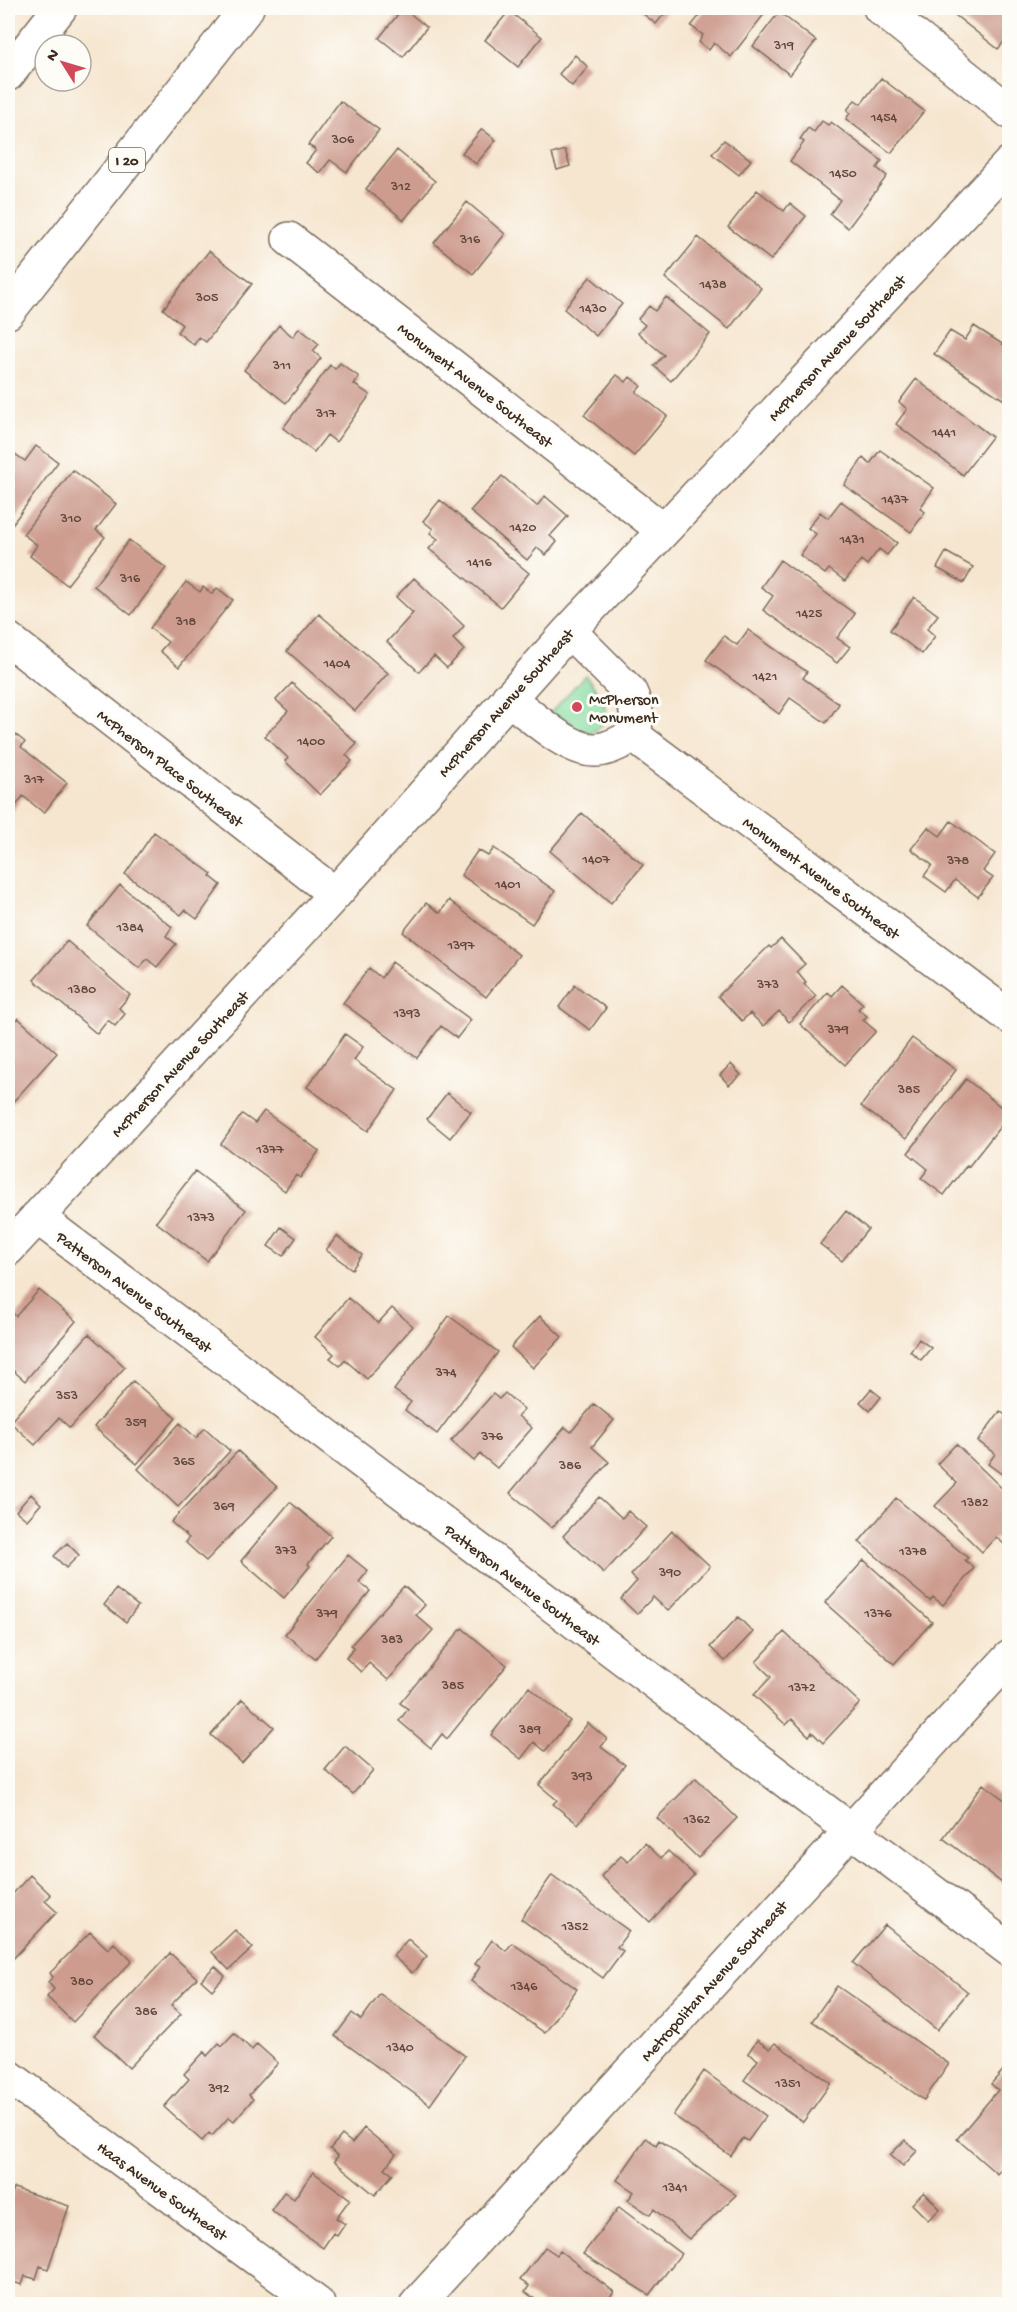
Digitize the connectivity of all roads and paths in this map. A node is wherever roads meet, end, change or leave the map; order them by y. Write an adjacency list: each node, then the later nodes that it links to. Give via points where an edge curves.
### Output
1 (60, 8): 4 (main road)
2 (247, 8): 8 (main road, I 20)
3 (880, 8): 5 (main road)
4 (8, 74)
5 (1010, 112)
6 (1010, 163): 9 (main road, McPherson Avenue Southeast)
7 (289, 239): 9 (main road, Monument Avenue Southeast)
8 (8, 312)
9 (663, 530): 10 (main road, McPherson Avenue Southeast)
10 (569, 631): 12 (main road, McPherson Avenue Southeast); 13 (main road, via 630,692 637,711)
11 (8, 639): 14 (main road, McPherson Place Southeast)
12 (508, 698): 13 (main road, via 562,738 581,747 595,750); 14 (main road, McPherson Avenue Southeast)
13 (633, 736): 15 (main road, Monument Avenue Southeast)
14 (335, 894): 16 (main road, McPherson Avenue Southeast)
15 (1010, 1017)
16 (36, 1217): 17 (main road, McPherson Avenue Southeast); 19 (main road, Patterson Avenue Southeast)
17 (8, 1249)
18 (1010, 1657): 19 (main road, Metropolitan Avenue Southeast)
19 (850, 1830): 20 (main road, Patterson Avenue Southeast); 23 (main road, Metropolitan Avenue Southeast)
20 (1010, 1950)
21 (8, 2076): 22 (main road, Haas Avenue Southeast)
22 (318, 2304)
23 (417, 2304)

